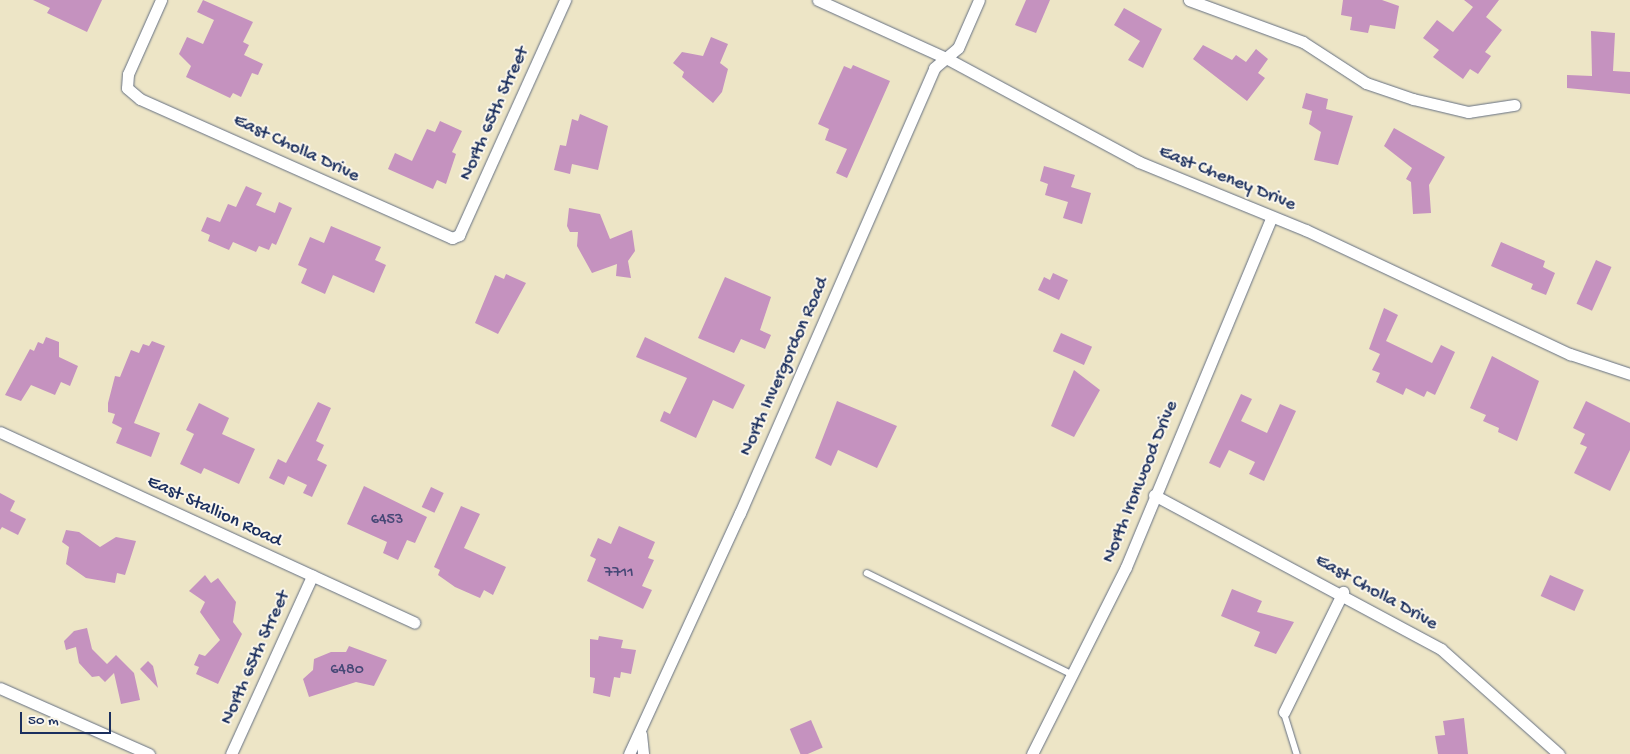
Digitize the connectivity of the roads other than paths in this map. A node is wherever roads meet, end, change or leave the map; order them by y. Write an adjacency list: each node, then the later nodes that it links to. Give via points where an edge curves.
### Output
1 (161, 0): 9 (street, East Cholla Drive, via 128,74 127,88 140,99)
2 (565, 0): 9 (street, North 65th Street, via 459,235)
3 (818, 0): 6 (street, East Cheney Drive)
4 (979, 0): 6 (street, North Invergordon Road, via 958,48)
5 (1189, 0): 7 (street, via 1303,42 1366,83 1413,99 1468,112)
6 (946, 58): 8 (street, East Cheney Drive, via 1139,162); 20 (street, North Invergordon Road, via 934,68)
7 (1514, 105)
8 (1271, 218): 10 (street, East Cheney Drive, via 1562,351); 12 (street, North Ironwood Drive)
9 (452, 238)
10 (1630, 374)
11 (0, 432): 14 (street, East Stallion Road)
12 (1154, 495): 15 (street, East Cholla Drive); 17 (street, North Ironwood Drive, via 1126,568)
13 (867, 573): 17 (lane)
14 (312, 576): 16 (street, East Stallion Road); 22 (street, North 65th Street)
15 (1342, 592): 19 (street); 27 (street, East Cholla Drive, via 1441,649)
16 (414, 622)
17 (1071, 674): 25 (street, North Ironwood Drive)
18 (0, 688): 21 (street)
19 (1284, 712): 26 (lane)
20 (641, 734): 23 (street, North Invergordon Road); 24 (street)
21 (149, 754)
22 (231, 754)
23 (629, 754)
24 (643, 754)
25 (1032, 754)
26 (1298, 754)
27 (1559, 754)

